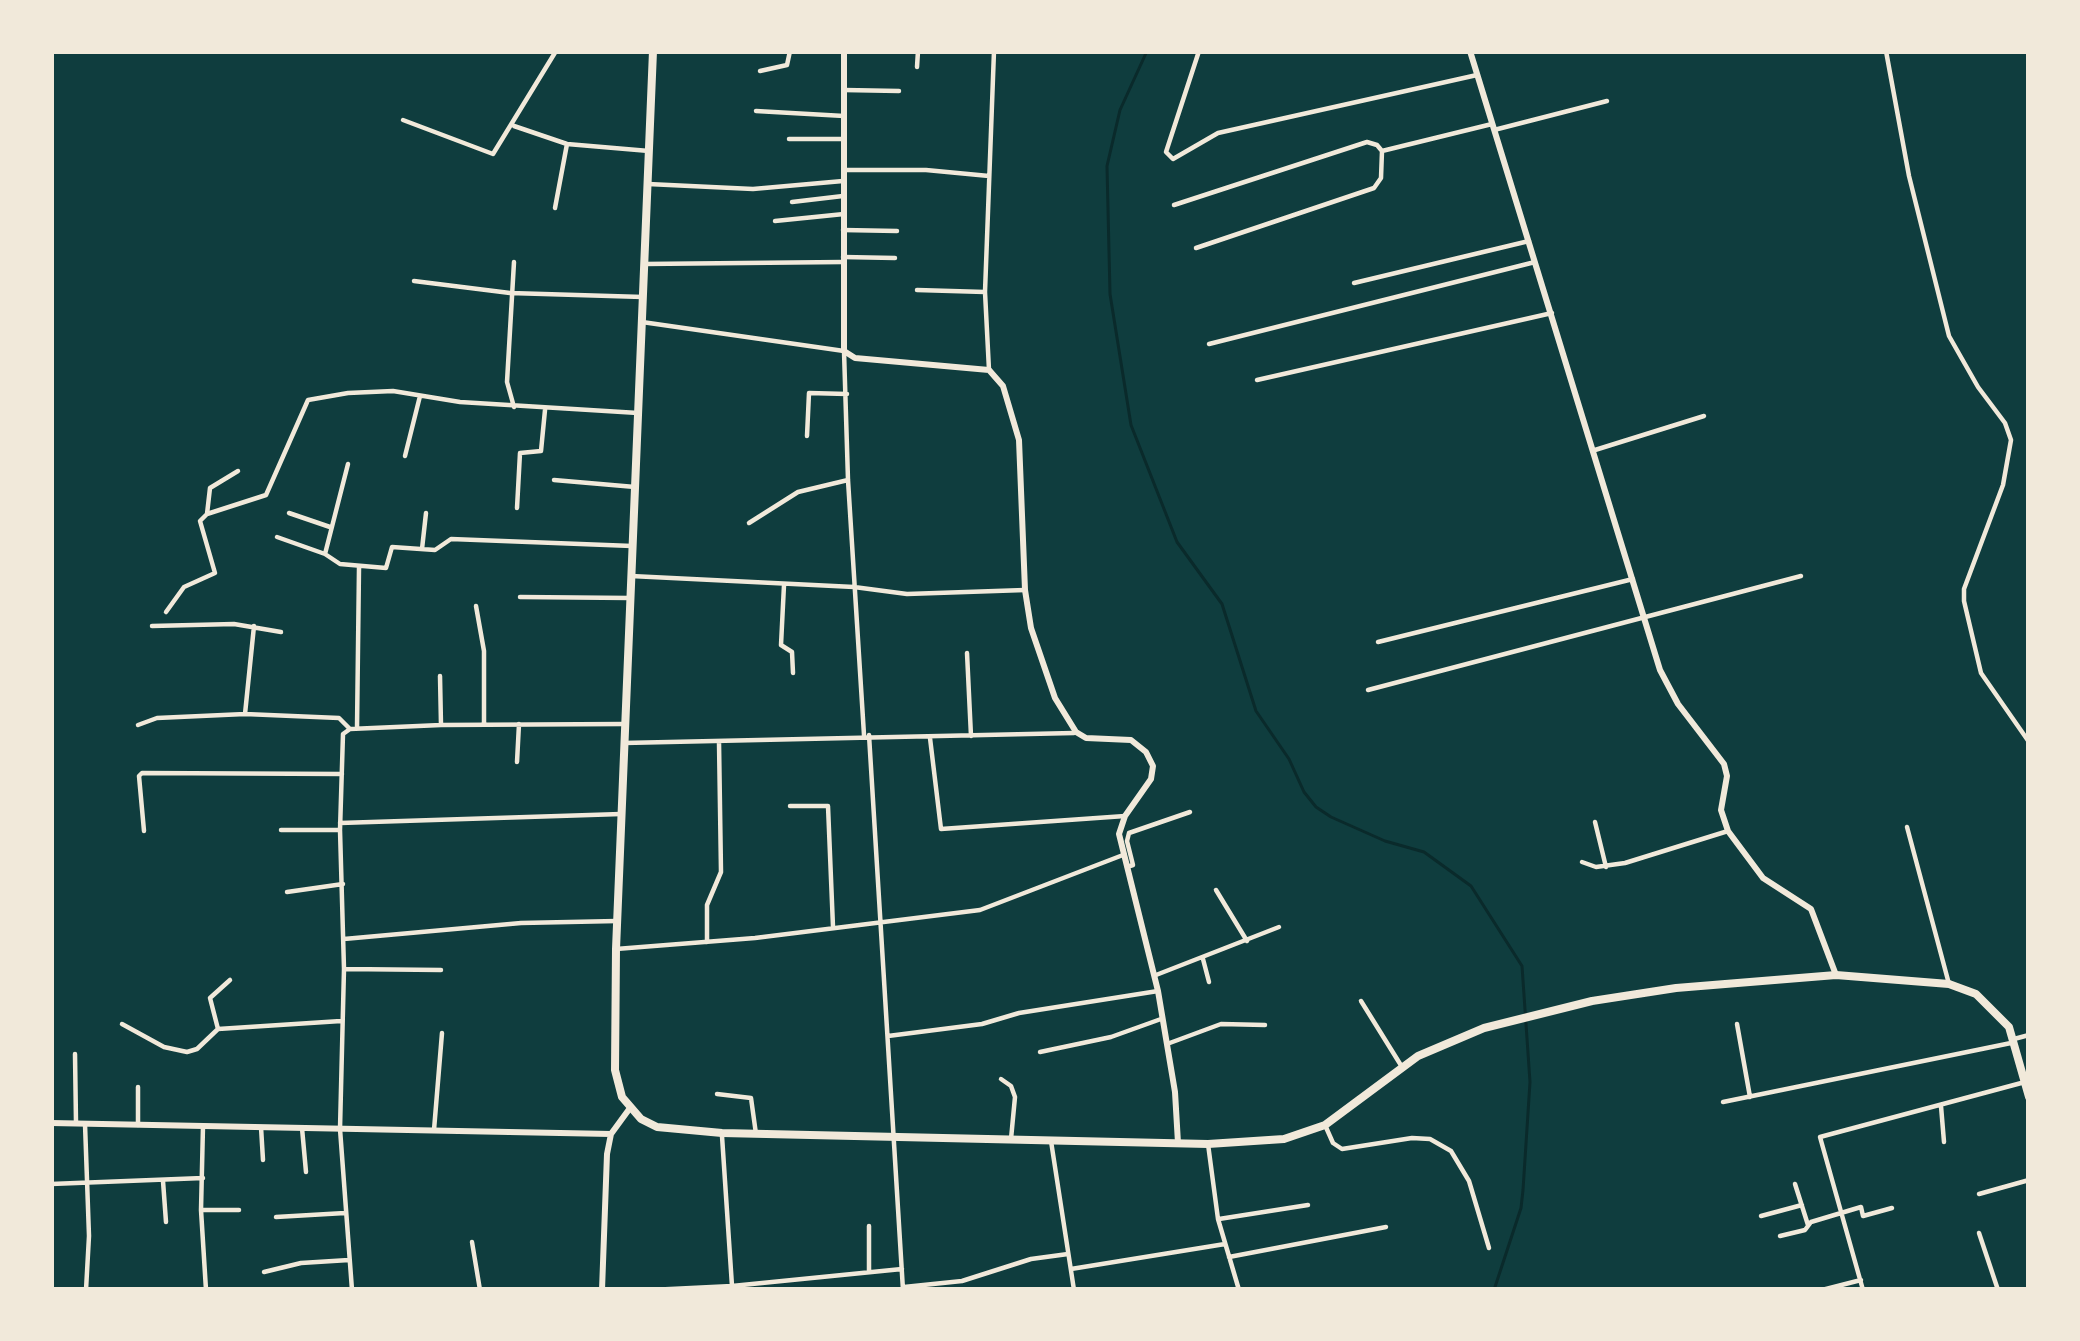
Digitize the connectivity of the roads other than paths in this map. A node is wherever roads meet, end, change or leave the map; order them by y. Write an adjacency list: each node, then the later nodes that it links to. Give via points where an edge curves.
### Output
1 (556, 51): 20 (street)
2 (638, 51): 10 (street)
3 (790, 51): 12 (street, via 788,64)
4 (844, 51): 14 (street)
5 (918, 51): 11 (street)
6 (994, 51): 28 (street)
7 (1199, 51): 13 (street, via 1166,152 1173,159 1218,134)
8 (1470, 51): 13 (street)
9 (1886, 51): 114 (street, via 1949,336 2012,440 1964,601 1982,674)
10 (653, 52): 25 (highway)
11 (917, 67)
12 (760, 71)
13 (1477, 75): 21 (street)
14 (844, 90): 15 (street); 18 (street)
15 (898, 92)
16 (1607, 101): 21 (street)
17 (755, 111): 18 (street)
18 (844, 116): 23 (street)
19 (403, 120): 20 (street, via 490,155)
20 (513, 126): 24 (street)
21 (1493, 127): 26 (street); 39 (street)
22 (789, 140): 23 (street)
23 (844, 140): 27 (street)
24 (567, 145): 25 (street); 34 (street)
25 (649, 151): 30 (highway)
26 (1382, 152): 33 (street, via 1367,142); 40 (street, via 1374,188)
27 (844, 170): 28 (street); 29 (street)
28 (989, 176): 49 (street)
29 (843, 181): 30 (street, via 753,189); 31 (street)
30 (648, 184): 45 (highway)
31 (843, 196): 32 (street); 35 (street)
32 (791, 202)
33 (1174, 205)
34 (555, 208)
35 (844, 214): 36 (street); 37 (street)
36 (775, 221)
37 (843, 230): 38 (street); 42 (street)
38 (897, 231)
39 (1529, 241): 44 (street); 47 (street)
40 (1196, 248)
41 (895, 258): 42 (street)
42 (843, 260): 45 (street); 55 (street)
43 (514, 262): 50 (street)
44 (1535, 262): 52 (street); 54 (street)
45 (644, 264): 51 (highway)
46 (413, 281): 50 (street)
47 (1354, 283)
48 (917, 290): 49 (street)
49 (985, 292): 56 (street)
50 (510, 293): 51 (street); 60 (street, via 506,382)
51 (643, 297): 53 (highway)
52 (1552, 314): 57 (street); 65 (street)
53 (642, 322): 55 (street); 62 (highway)
54 (1209, 344)
55 (844, 351): 56 (street); 58 (street)
56 (988, 370): 88 (street, via 1003,386 1019,440)
57 (1257, 380)
58 (847, 394): 64 (street, via 809,393); 70 (street)
59 (417, 395): 60 (street); 66 (street); 75 (street, via 308,400 266,495)
60 (514, 407): 61 (street)
61 (545, 410): 62 (street); 72 (street, via 542,451 520,453)
62 (638, 413): 71 (highway)
63 (1704, 416): 65 (street)
64 (807, 436)
65 (1595, 450): 85 (street)
66 (405, 456)
67 (348, 464): 77 (street)
68 (238, 471): 75 (street, via 210,488)
69 (554, 480): 71 (street)
70 (848, 480): 76 (street, via 798,492); 87 (street)
71 (635, 487): 79 (highway)
72 (517, 508)
73 (289, 513): 77 (street)
74 (426, 513): 80 (street)
75 (207, 514): 92 (street, via 199,524 215,573 184,587)
76 (749, 523)
77 (330, 527): 81 (street)
78 (277, 537): 81 (street)
79 (632, 546): 80 (street, via 451,539); 83 (highway)
80 (422, 549): 82 (street, via 392,547 388,567)
81 (326, 557): 82 (street)
82 (359, 568): 108 (street)
83 (631, 576): 86 (street); 90 (highway)
84 (1801, 576): 93 (street)
85 (1633, 579): 93 (street); 97 (street)
86 (784, 586): 87 (street); 99 (street, via 781,645 792,652)
87 (854, 587): 88 (street, via 907,595); 110 (street)
88 (1025, 590): 109 (street, via 1039,655)
89 (520, 597): 90 (street)
90 (630, 598): 105 (highway)
91 (476, 606): 103 (street)
92 (166, 612)
93 (1645, 618): 101 (street); 127 (street, via 1668,687 1724,764)
94 (152, 626): 95 (street)
95 (254, 626): 96 (street); 102 (street)
96 (281, 632)
97 (1378, 642)
98 (967, 653): 112 (street)
99 (793, 674)
100 (440, 676): 107 (street)
101 (1368, 690)
102 (245, 714): 106 (street); 108 (street, via 339,718)
103 (484, 724): 104 (street); 107 (street)
104 (519, 724): 105 (street); 116 (street)
105 (625, 724): 115 (highway)
106 (138, 725)
107 (441, 725): 108 (street)
108 (354, 729): 117 (street, via 344,734)
109 (1076, 732): 112 (street); 121 (street, via 1132,740 1150,760 1151,779)
110 (867, 735): 111 (street); 113 (street); 135 (street)
111 (929, 736): 112 (street); 121 (street, via 941,829)
112 (971, 736)
113 (719, 742): 115 (street); 141 (street, via 721,872 707,905)
114 (2029, 742)
115 (624, 743): 120 (highway)
116 (517, 762)
117 (342, 774): 123 (street); 126 (street, via 142,772)
118 (790, 806): 137 (street, via 828,806)
119 (1190, 812): 130 (street, via 1129,833)
120 (621, 814): 123 (street); 136 (highway)
121 (1125, 816): 128 (street)
122 (1595, 822): 131 (street)
123 (340, 826): 125 (street); 132 (street)
124 (1907, 827): 151 (street)
125 (281, 830)
126 (144, 831)
127 (1728, 831): 131 (street); 147 (street, via 1760,875 1811,909)
128 (1124, 855): 130 (street); 135 (street, via 990,908)
129 (1582, 862): 131 (street)
130 (1127, 867): 148 (street)
131 (1606, 867)
132 (343, 884): 134 (street); 140 (street)
133 (1216, 890): 142 (street)
134 (287, 892)
135 (881, 920): 137 (street); 164 (street)
136 (617, 921): 140 (street); 143 (highway)
137 (833, 927): 141 (street)
138 (1279, 927): 142 (street)
139 (2029, 937): 152 (street)
140 (344, 939): 145 (street)
141 (707, 942): 143 (street)
142 (1247, 942): 144 (street)
143 (616, 950): 178 (highway, via 615,1070)
144 (1202, 958): 148 (street); 150 (street)
145 (344, 969): 146 (street); 157 (street)
146 (441, 970)
147 (1836, 975): 151 (highway); 169 (highway, via 1577,1005 1444,1042)
148 (1154, 976): 153 (street)
149 (230, 980): 161 (street, via 210,997)
150 (1209, 982)
151 (1949, 984): 165 (highway, via 1993,1007)
152 (2029, 984): 155 (street)
153 (1158, 991): 156 (street); 164 (street)
154 (1361, 1001): 169 (street)
155 (2029, 1003)
156 (1163, 1018): 166 (street); 167 (street)
157 (341, 1021): 161 (street); 186 (street)
158 (122, 1024): 161 (street, via 187,1052)
159 (1737, 1024): 174 (street)
160 (1265, 1025): 166 (street, via 1220,1024)
161 (218, 1029)
162 (442, 1033): 187 (street)
163 (2029, 1034): 165 (street)
164 (889, 1036): 191 (street)
165 (2014, 1041): 171 (highway); 174 (street)
166 (1167, 1044): 195 (street)
167 (1040, 1052)
168 (75, 1054): 180 (street)
169 (1402, 1067): 182 (highway)
170 (1001, 1079): 192 (street, via 1015,1097)
171 (2025, 1082): 175 (highway); 177 (street)
172 (138, 1087): 181 (street)
173 (716, 1094): 190 (street, via 752,1098)
174 (1750, 1097): 176 (street)
175 (2029, 1097)
176 (1723, 1102)
177 (1940, 1105): 194 (street); 211 (street, via 1820,1137)
178 (630, 1108): 188 (highway, via 657,1127); 189 (street)
179 (51, 1123): 180 (street)
180 (81, 1123): 181 (street); 202 (street)
181 (138, 1125): 183 (street)
182 (1324, 1125): 196 (highway, via 1284,1139); 224 (street, via 1342,1149 1412,1138 1451,1151)
183 (203, 1126): 184 (street); 199 (street)
184 (261, 1127): 185 (street); 197 (street)
185 (302, 1128): 186 (street); 198 (street)
186 (340, 1129): 187 (street); 212 (street)
187 (434, 1130): 189 (street)
188 (722, 1133): 190 (highway); 233 (street)
189 (611, 1134): 239 (street)
190 (756, 1134): 191 (highway)
191 (895, 1137): 192 (highway); 228 (street)
192 (1011, 1139): 193 (highway)
193 (1051, 1140): 195 (highway); 225 (street)
194 (1944, 1142)
195 (1178, 1143): 196 (highway)
196 (1208, 1144): 215 (street)
197 (262, 1160)
198 (306, 1172)
199 (203, 1178): 201 (street); 209 (street)
200 (2029, 1180): 205 (street)
201 (163, 1181): 202 (street); 216 (street)
202 (85, 1183): 203 (street); 235 (street)
203 (51, 1184)
204 (1795, 1184): 207 (street)
205 (1979, 1194)
206 (1308, 1205): 215 (street)
207 (1802, 1205): 213 (street); 217 (street)
208 (1892, 1208): 211 (street)
209 (202, 1210): 210 (street); 236 (street)
210 (239, 1210)
211 (1843, 1213): 217 (street); 232 (street)
212 (345, 1214): 214 (street); 227 (street)
213 (1761, 1216)
214 (276, 1217)
215 (1218, 1219): 223 (street)
216 (166, 1222)
217 (1808, 1225): 221 (street)
218 (869, 1226): 230 (street)
219 (1386, 1227): 226 (street)
220 (1979, 1233): 245 (street)
221 (1780, 1237)
222 (472, 1242): 238 (street)
223 (1225, 1244): 226 (street); 229 (street)
224 (1489, 1248)
225 (1068, 1254): 229 (street); 234 (street)
226 (1229, 1257): 242 (street)
227 (349, 1260): 231 (street); 237 (street)
228 (902, 1269): 230 (street); 234 (street)
229 (1071, 1269): 241 (street)
230 (869, 1271): 233 (street)
231 (264, 1272)
232 (1861, 1280): 243 (street); 244 (street)
233 (731, 1286): 240 (street)
234 (903, 1288)
235 (86, 1290)
236 (206, 1290)
237 (352, 1290)
238 (480, 1290)
239 (602, 1290)
240 (650, 1290)
241 (1074, 1290)
242 (1239, 1290)
243 (1822, 1290)
244 (1863, 1290)
245 (1998, 1290)

